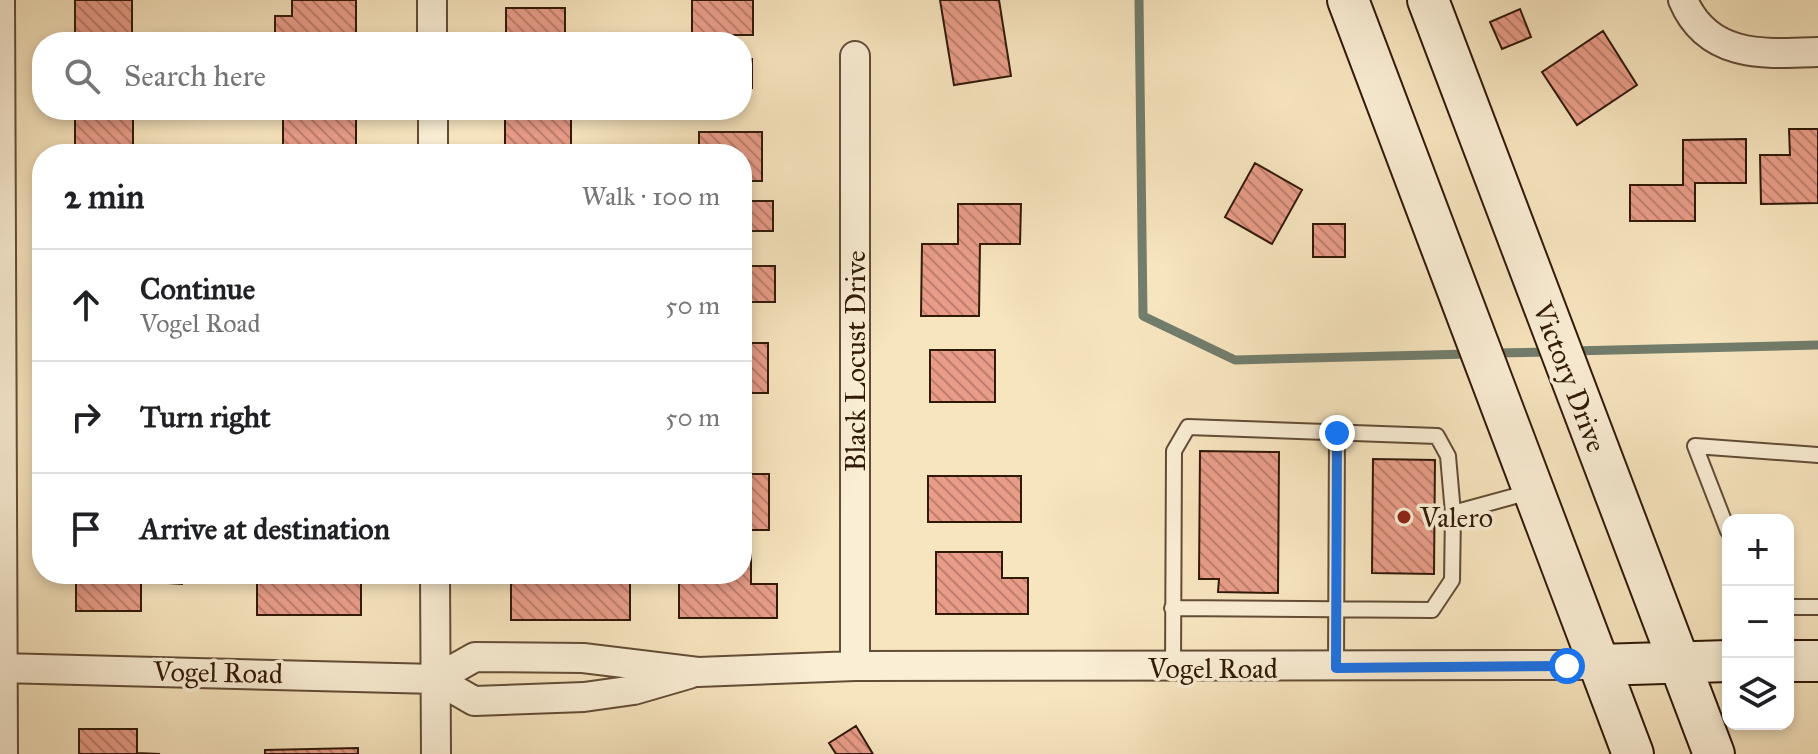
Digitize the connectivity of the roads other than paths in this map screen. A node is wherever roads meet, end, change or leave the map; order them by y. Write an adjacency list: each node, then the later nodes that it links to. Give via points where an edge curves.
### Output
1 (0, 0): 27 (street)
2 (432, 0): 6 (street)
3 (1348, 0): 13 (main road)
4 (1428, 0): 21 (main road, Victory Drive)
5 (1683, 0): 7 (street, via 1691,19 1721,42 1754,54)
6 (432, 32)
7 (1818, 52)
8 (855, 56): 26 (street, Black Locust Drive)
9 (433, 120): 10 (street)
10 (433, 144)
11 (1337, 433): 14 (lane, via 1437,436 1448,456); 19 (lane, via 1188,427 1174,451); 20 (lane)
12 (1818, 455): 15 (lane, via 1695,446)
13 (1534, 491): 14 (lane); 25 (main road)
14 (1453, 513): 20 (lane, via 1452,580 1432,610)
15 (1722, 516)
16 (435, 584): 31 (street)
17 (1794, 607): 18 (lane)
18 (1818, 607)
19 (1172, 608): 20 (lane); 28 (lane)
20 (1336, 610): 29 (lane)
21 (1678, 661): 22 (main road, Vogel Road); 25 (main road, Vogel Road); 35 (main road, Victory Drive)
22 (1722, 661)
23 (1794, 661): 24 (main road)
24 (1818, 661)
25 (1599, 665): 29 (street, Vogel Road); 34 (main road)
26 (855, 666): 28 (street, Vogel Road); 30 (street, Vogel Road)
27 (1, 668): 31 (street, Vogel Road); 32 (street)
28 (1173, 668): 29 (street, Vogel Road)
29 (1336, 668)
30 (698, 672): 31 (street, Vogel Road, via 583,658 475,657); 31 (street, Vogel Road, via 634,690 474,701)
31 (436, 679): 33 (street)
32 (3, 754)
33 (436, 754)
34 (1633, 754)
35 (1714, 754)

